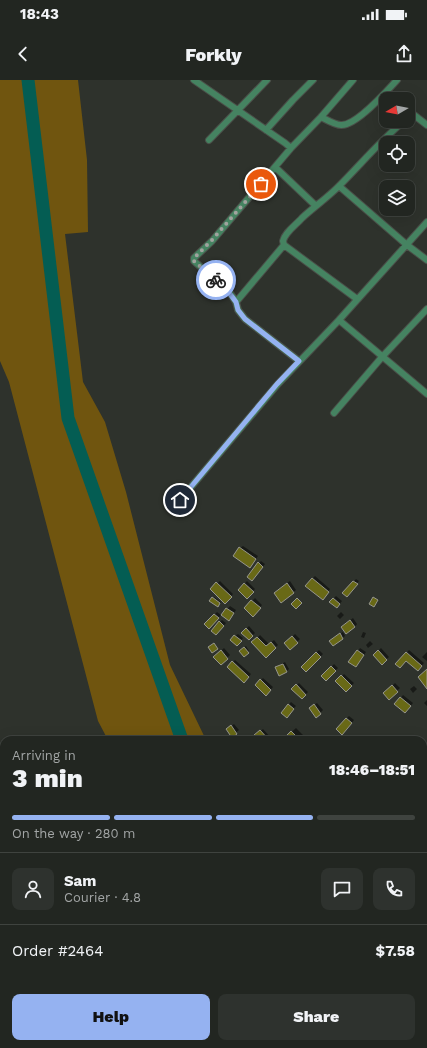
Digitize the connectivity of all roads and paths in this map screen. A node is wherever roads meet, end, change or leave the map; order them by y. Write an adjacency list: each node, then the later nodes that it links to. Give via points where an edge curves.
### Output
1 (194, 80): 6 (street)
2 (267, 80): 6 (street)
3 (313, 80): 11 (street)
4 (353, 80): 8 (street)
5 (397, 80): 8 (street, via 376,104 348,124 339,125)
6 (238, 111): 11 (street); 12 (street)
7 (415, 116): 9 (street)
8 (321, 117): 13 (street)
9 (427, 125)
10 (396, 128): 15 (street)
11 (266, 130): 13 (street)
12 (209, 140)
13 (291, 148): 14 (street)
14 (275, 167): 16 (street); 22 (street, via 194,258 194,261)
15 (339, 186): 16 (street); 19 (street)
16 (316, 206): 18 (street, via 284,238)
17 (427, 222): 19 (street)
18 (284, 245): 21 (street); 22 (street)
19 (406, 245): 20 (street); 21 (street)
20 (427, 260)
21 (357, 299): 24 (street)
22 (236, 302): 26 (street, via 245,319)
23 (427, 309): 25 (street)
24 (339, 320): 25 (street); 26 (street)
25 (382, 357): 27 (street); 28 (street)
26 (299, 361): 29 (street)
27 (427, 394)
28 (334, 413)
29 (180, 500)

